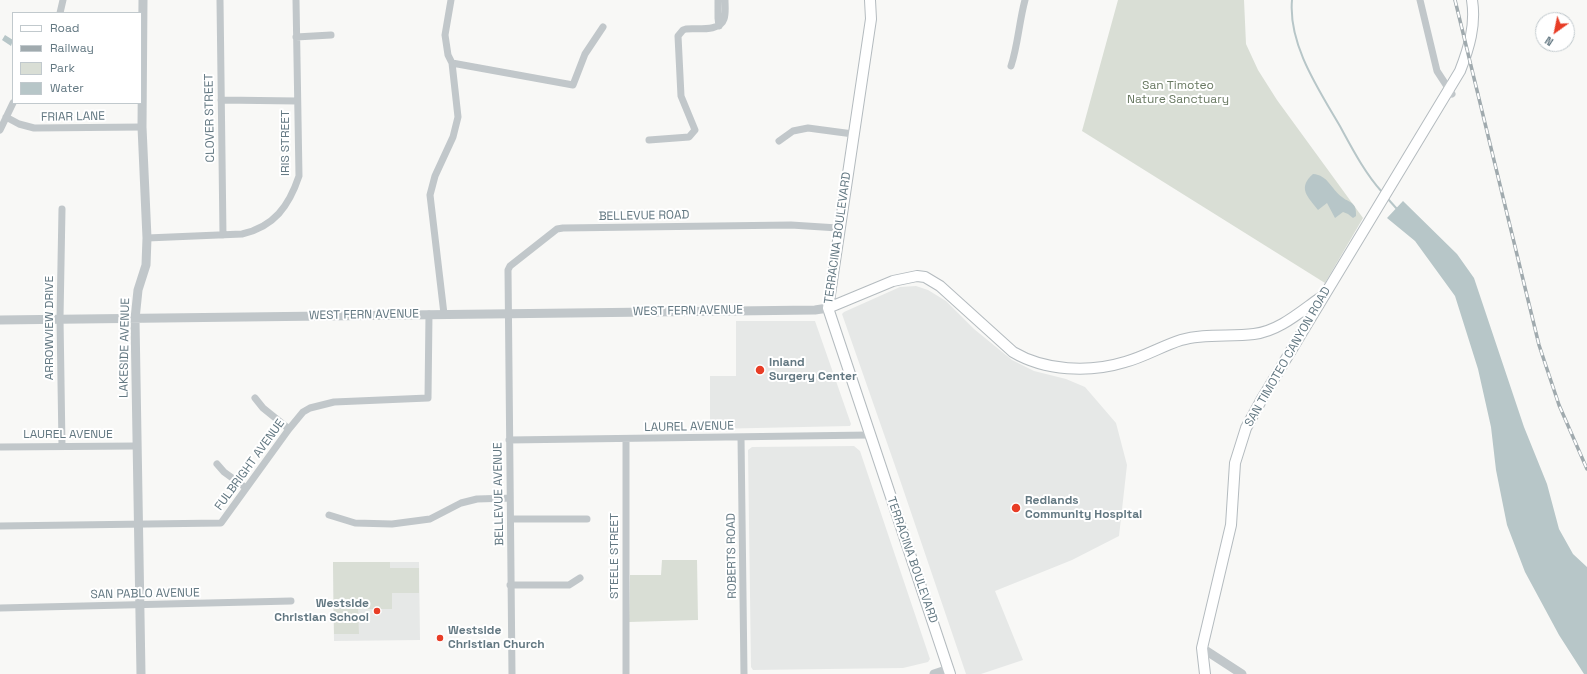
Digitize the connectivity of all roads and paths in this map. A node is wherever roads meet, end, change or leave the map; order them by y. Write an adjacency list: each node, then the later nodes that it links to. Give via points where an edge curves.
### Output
1 (63, 0): 13 (street)
2 (143, 0): 25 (street, LAKESIDE AVENUE)
3 (220, 0): 21 (street, CLOVER STREET)
4 (296, 0): 17 (street, IRIS STREET)
5 (451, 0): 18 (street, via 444,35)
6 (718, 0): 14 (street)
7 (725, 0): 14 (street, via 724,19)
8 (870, 0): 27 (main road, TERRACINA BOULEVARD, via 870,19)
9 (1025, 0): 19 (street)
10 (1420, 0): 20 (street, via 1437,71)
11 (1472, 0): 20 (main road, SAN TIMOTEO CANYON ROAD, via 1474,22 1470,44)
12 (1479, 0): 20 (main road, SAN TIMOTEO CANYON ROAD, via 1476,45 1467,67)
13 (60, 12)
14 (719, 26): 28 (street, via 686,29 678,36 680,96 695,130 689,137)
15 (603, 27): 18 (street, via 585,54 573,85)
16 (331, 35): 17 (street)
17 (296, 37): 22 (street, IRIS STREET)
18 (452, 63): 38 (street, via 458,117 430,195)
19 (1011, 66)
20 (1450, 91): 34 (main road, SAN TIMOTEO CANYON ROAD)
21 (221, 100): 22 (street); 32 (street, CLOVER STREET)
22 (297, 101): 32 (street, IRIS STREET, via 299,176 293,195 273,219 256,231)
23 (12, 104): 24 (street)
24 (6, 117): 25 (street, FRIAR LANE, via 34,128); 26 (street)
25 (142, 127): 33 (street, LAKESIDE AVENUE)
26 (0, 130)
27 (853, 134): 29 (street, via 808,128 793,131); 31 (main road, TERRACINA BOULEVARD)
28 (649, 140)
29 (779, 140)
30 (62, 209): 39 (street, ARROWVIEW DRIVE)
31 (838, 228): 35 (main road, TERRACINA BOULEVARD); 36 (street, BELLEVUE ROAD, via 791,225 557,229 510,266)
32 (223, 235): 33 (street, IRIS STREET)
33 (147, 238): 40 (street, LAKESIDE AVENUE, via 146,265 138,290)
34 (1323, 296): 35 (main road, WEST FERN AVENUE, via 1287,321 1255,334 1182,340 1124,363 1083,368 1047,366 1024,359 940,286 924,277 906,277 893,281); 64 (main road, SAN TIMOTEO CANYON ROAD, via 1255,410 1242,439 1235,463 1231,525)
35 (828, 308): 36 (street, WEST FERN AVENUE); 44 (main road, TERRACINA BOULEVARD)
36 (509, 313): 38 (street, WEST FERN AVENUE); 47 (street, BELLEVUE AVENUE)
37 (429, 314): 38 (street, WEST FERN AVENUE); 40 (street, WEST FERN AVENUE); 43 (street, FULBRIGHT AVENUE, via 428,398 319,404 303,412)
38 (444, 314)
39 (60, 318): 40 (street, WEST FERN AVENUE); 41 (street, WEST FERN AVENUE); 48 (street, ARROWVIEW DRIVE)
40 (135, 318): 49 (street, LAKESIDE AVENUE)
41 (0, 320)
42 (255, 398): 43 (street)
43 (289, 429): 52 (street, FULBRIGHT AVENUE)
44 (870, 435): 45 (street, LAUREL AVENUE); 65 (main road, TERRACINA BOULEVARD)
45 (741, 437): 46 (street, LAUREL AVENUE); 69 (street, ROBERTS ROAD)
46 (626, 439): 47 (street, LAUREL AVENUE); 68 (street, STEELE STREET)
47 (509, 440): 53 (street, BELLEVUE AVENUE)
48 (62, 446): 49 (street, LAUREL AVENUE); 50 (street, LAUREL AVENUE)
49 (136, 446): 57 (street, LAKESIDE AVENUE)
50 (0, 447)
51 (217, 464): 52 (street)
52 (246, 488): 57 (street, FULBRIGHT AVENUE, via 221,522)
53 (510, 498): 54 (street, via 477,499 461,503 430,519 392,524 355,523); 55 (street, BELLEVUE AVENUE)
54 (329, 515)
55 (512, 519): 56 (street); 60 (street, BELLEVUE AVENUE)
56 (587, 519)
57 (138, 525): 58 (street, FULBRIGHT AVENUE); 62 (street, LAKESIDE AVENUE)
58 (0, 526)
59 (580, 578): 60 (street, via 569,585)
60 (510, 585): 67 (street, BELLEVUE AVENUE)
61 (291, 601): 62 (street, SAN PABLO AVENUE)
62 (139, 606): 63 (street, SAN PABLO AVENUE); 66 (street, LAKESIDE AVENUE)
63 (0, 608)
64 (1202, 648): 71 (main road, SAN TIMOTEO CANYON ROAD); 72 (street)
65 (949, 672): 70 (street)
66 (141, 674)
67 (512, 674)
68 (626, 674)
69 (744, 674)
70 (934, 674)
71 (1205, 674)
72 (1242, 674)

